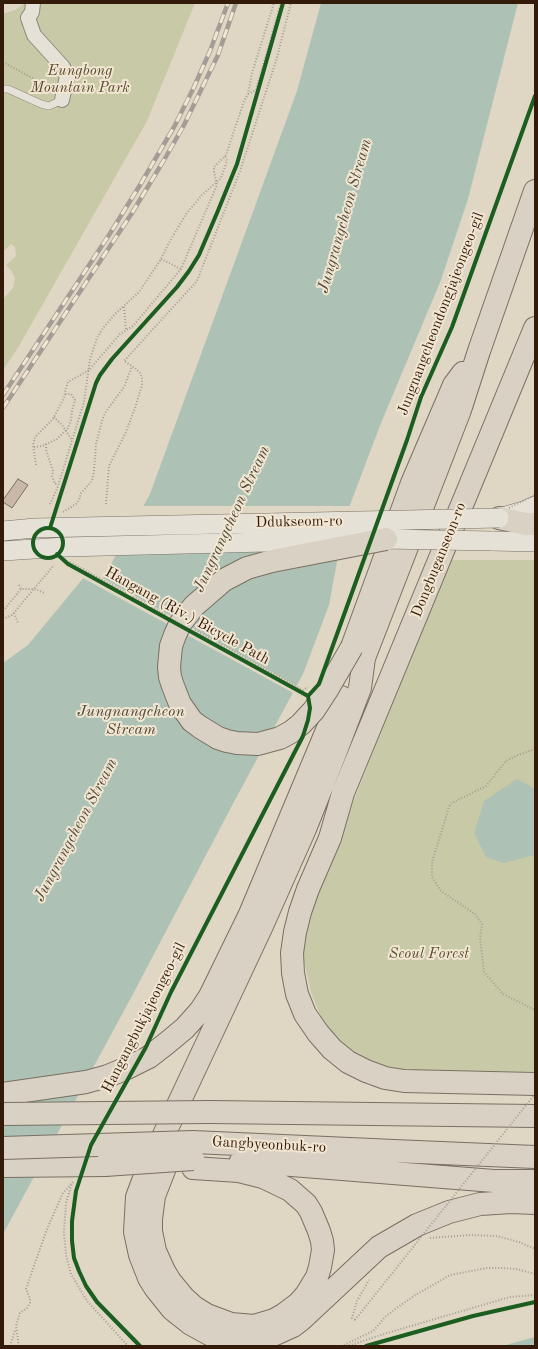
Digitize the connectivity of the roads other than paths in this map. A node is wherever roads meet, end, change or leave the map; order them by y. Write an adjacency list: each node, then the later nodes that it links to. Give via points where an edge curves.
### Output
1 (20, 3): 2 (street)
2 (32, 8): 4 (street, via 28,18 34,35 63,67 67,76)
3 (3, 89): 4 (lane, via 49,106)
4 (62, 100)
5 (535, 191): 15 (highway, via 479,351 454,385 412,483)
6 (535, 328): 16 (highway, Dongbuganseon-ro)
7 (535, 506): 8 (main road)
8 (499, 518): 9 (main road); 10 (highway); 11 (main road, Ddukseom-ro, bridge, via 55,527)
9 (535, 518)
10 (535, 524)
11 (3, 531)
12 (386, 539): 13 (main road, Ddukseom-ro, bridge); 14 (main road, Ddukseom-ro, bridge, via 65,547); 15 (highway, bridge, via 272,561 247,568 224,580 194,606 180,624 171,646 170,677 180,704 192,721 218,738 237,743 258,744 280,738 301,724)
13 (535, 542)
14 (3, 551)
15 (358, 652): 18 (highway, via 347,684 250,914 201,1010 185,1028 149,1057 128,1068 86,1082); 26 (highway, via 360,688 305,828 140,1188 135,1219 140,1255 156,1289 182,1317 213,1336 249,1341 273,1335 293,1326 379,1247 417,1224 480,1204)
16 (343, 793): 17 (highway, via 330,838 308,889 295,932 292,973 305,1014 332,1049 348,1062 385,1078 423,1082); 22 (highway, via 317,834 287,905 195,1098 158,1184 152,1208 151,1231 159,1261 176,1290 194,1307 219,1320 243,1326 265,1323 283,1315 306,1295 320,1267 322,1241 311,1212 290,1190 263,1177)
17 (535, 1084)
18 (3, 1094)
19 (3, 1114): 20 (highway, Gangbyeonbuk-ro, bridge, via 210,1112)
20 (535, 1116)
21 (3, 1148): 22 (highway, Gangbyeonbuk-ro, bridge)
22 (193, 1156): 23 (highway, Gangbyeonbuk-ro, via 386,1151); 24 (highway, bridge, via 106,1165); 25 (highway, via 494,1182)
23 (535, 1157)
24 (3, 1166)
25 (535, 1180)
26 (535, 1203)

